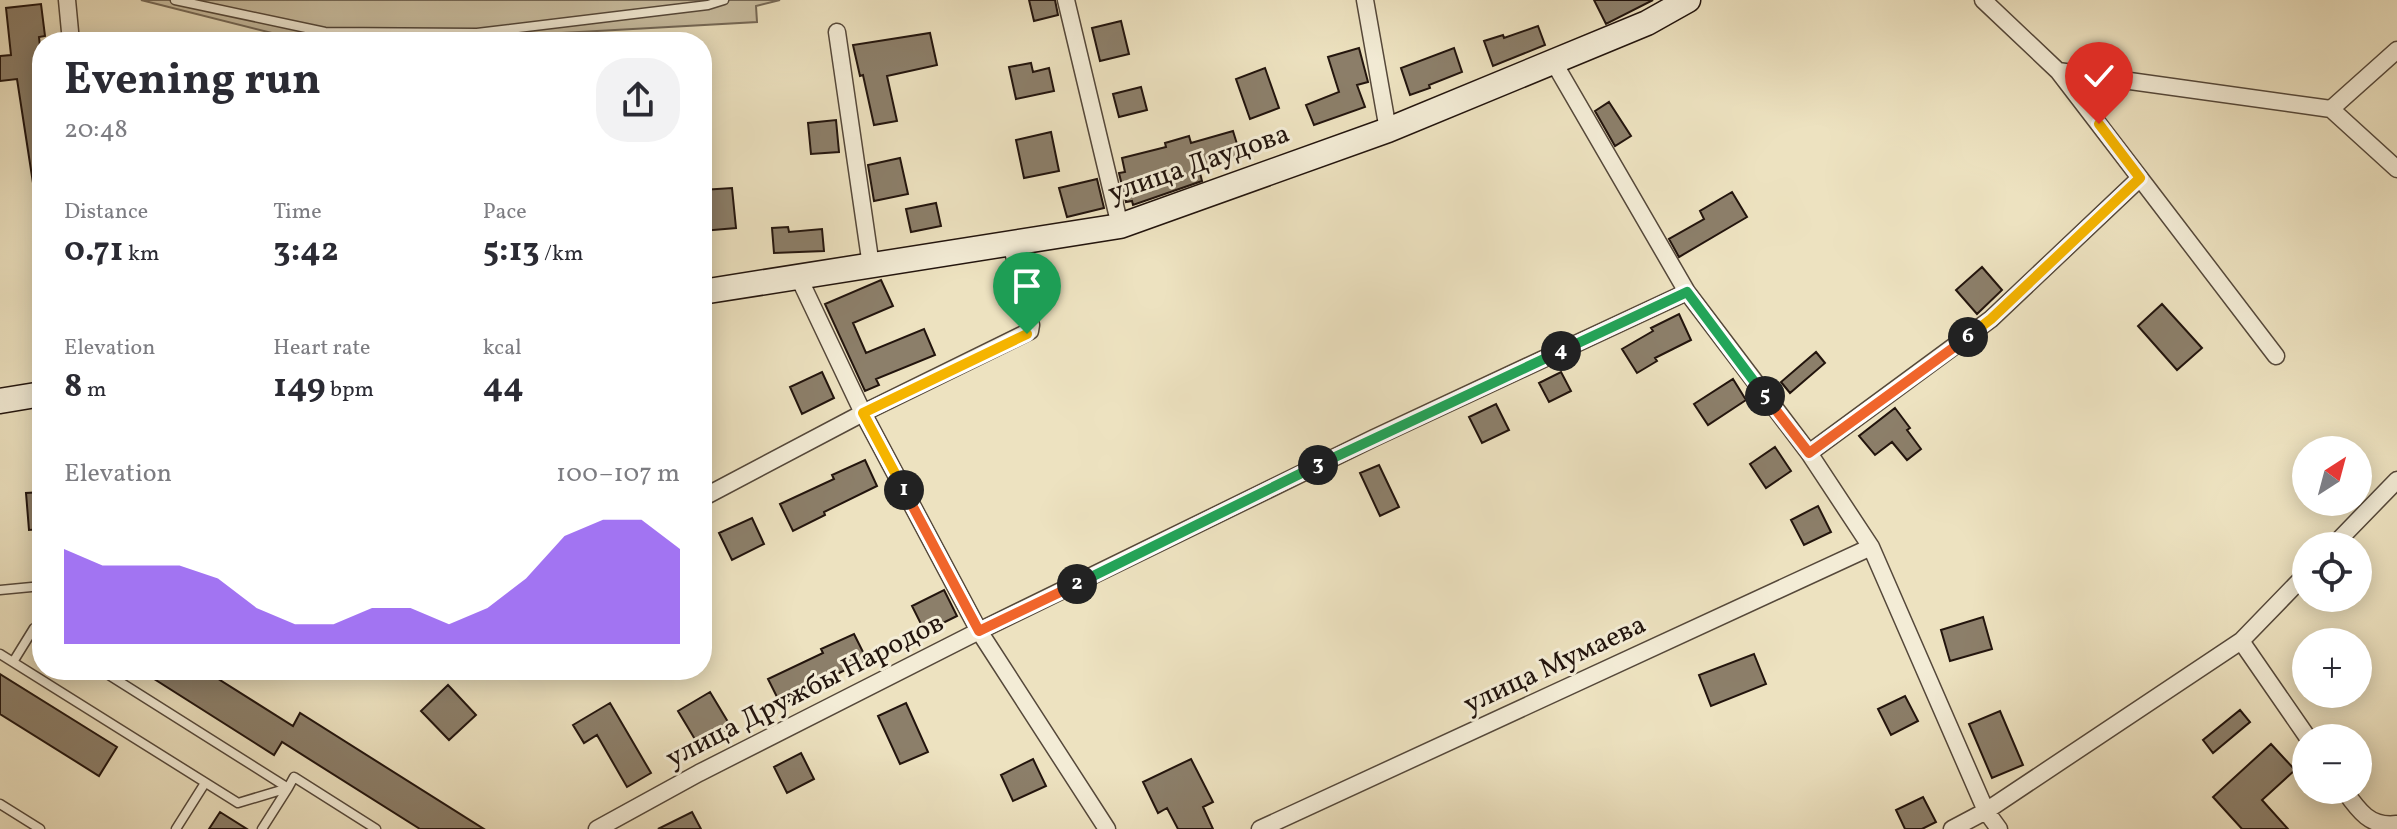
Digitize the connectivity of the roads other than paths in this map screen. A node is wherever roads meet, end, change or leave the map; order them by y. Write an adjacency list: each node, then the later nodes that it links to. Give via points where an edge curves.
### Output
1 (67, 0): 8 (street)
2 (175, 0): 9 (lane)
3 (724, 0): 10 (lane)
4 (1066, 0): 19 (street)
5 (1365, 0): 16 (street)
6 (1688, 0): 13 (street, улица Даудова, via 1647,23)
7 (1983, 0): 14 (street)
8 (70, 32)
9 (325, 32)
10 (471, 32)
11 (837, 32): 21 (street)
12 (2397, 50): 15 (street)
13 (1553, 61): 16 (street, улица Даудова); 24 (street)
14 (2058, 71): 15 (street); 18 (street)
15 (2331, 109): 17 (street)
16 (1388, 130): 19 (street, улица Даудова)
17 (2397, 169)
18 (2140, 178): 25 (street); 29 (street, via 1991,319)
19 (1120, 226): 20 (street, улица Даудова)
20 (1011, 243): 21 (street, улица Даудова); 28 (street, via 1030,331)
21 (871, 266): 22 (street, улица Даудова)
22 (799, 278): 23 (street, улица Даудова); 28 (street)
23 (712, 291)
24 (1687, 292): 29 (street); 38 (street, улица Дружбы Народов)
25 (2276, 356)
26 (32, 396): 27 (street)
27 (0, 401)
28 (863, 413): 31 (street); 38 (street)
29 (1809, 453): 33 (street)
30 (2397, 480): 32 (street)
31 (712, 493)
32 (2347, 532)
33 (1871, 547): 50 (street); 58 (street, улица Мумаева)
34 (32, 587): 36 (lane)
35 (2292, 588): 39 (street)
36 (0, 590)
37 (32, 631): 41 (lane)
38 (979, 631): 56 (street, улица Дружбы Народов); 57 (street)
39 (2241, 641): 45 (street); 50 (street)
40 (0, 654): 41 (lane)
41 (13, 662): 42 (lane)
42 (32, 674)
43 (42, 680): 46 (lane)
44 (117, 680): 47 (lane)
45 (2298, 724)
46 (205, 783): 47 (lane, via 238,803); 53 (lane)
47 (288, 788): 54 (lane); 55 (lane, via 294,777)
48 (0, 804): 52 (lane)
49 (2353, 804): 51 (street, via 2371,822)
50 (1986, 811): 59 (street); 60 (street)
51 (2397, 824)
52 (40, 829)
53 (176, 829)
54 (262, 829)
55 (376, 829)
56 (597, 829)
57 (1107, 829)
58 (1260, 829)
59 (1952, 829)
60 (1999, 829)

